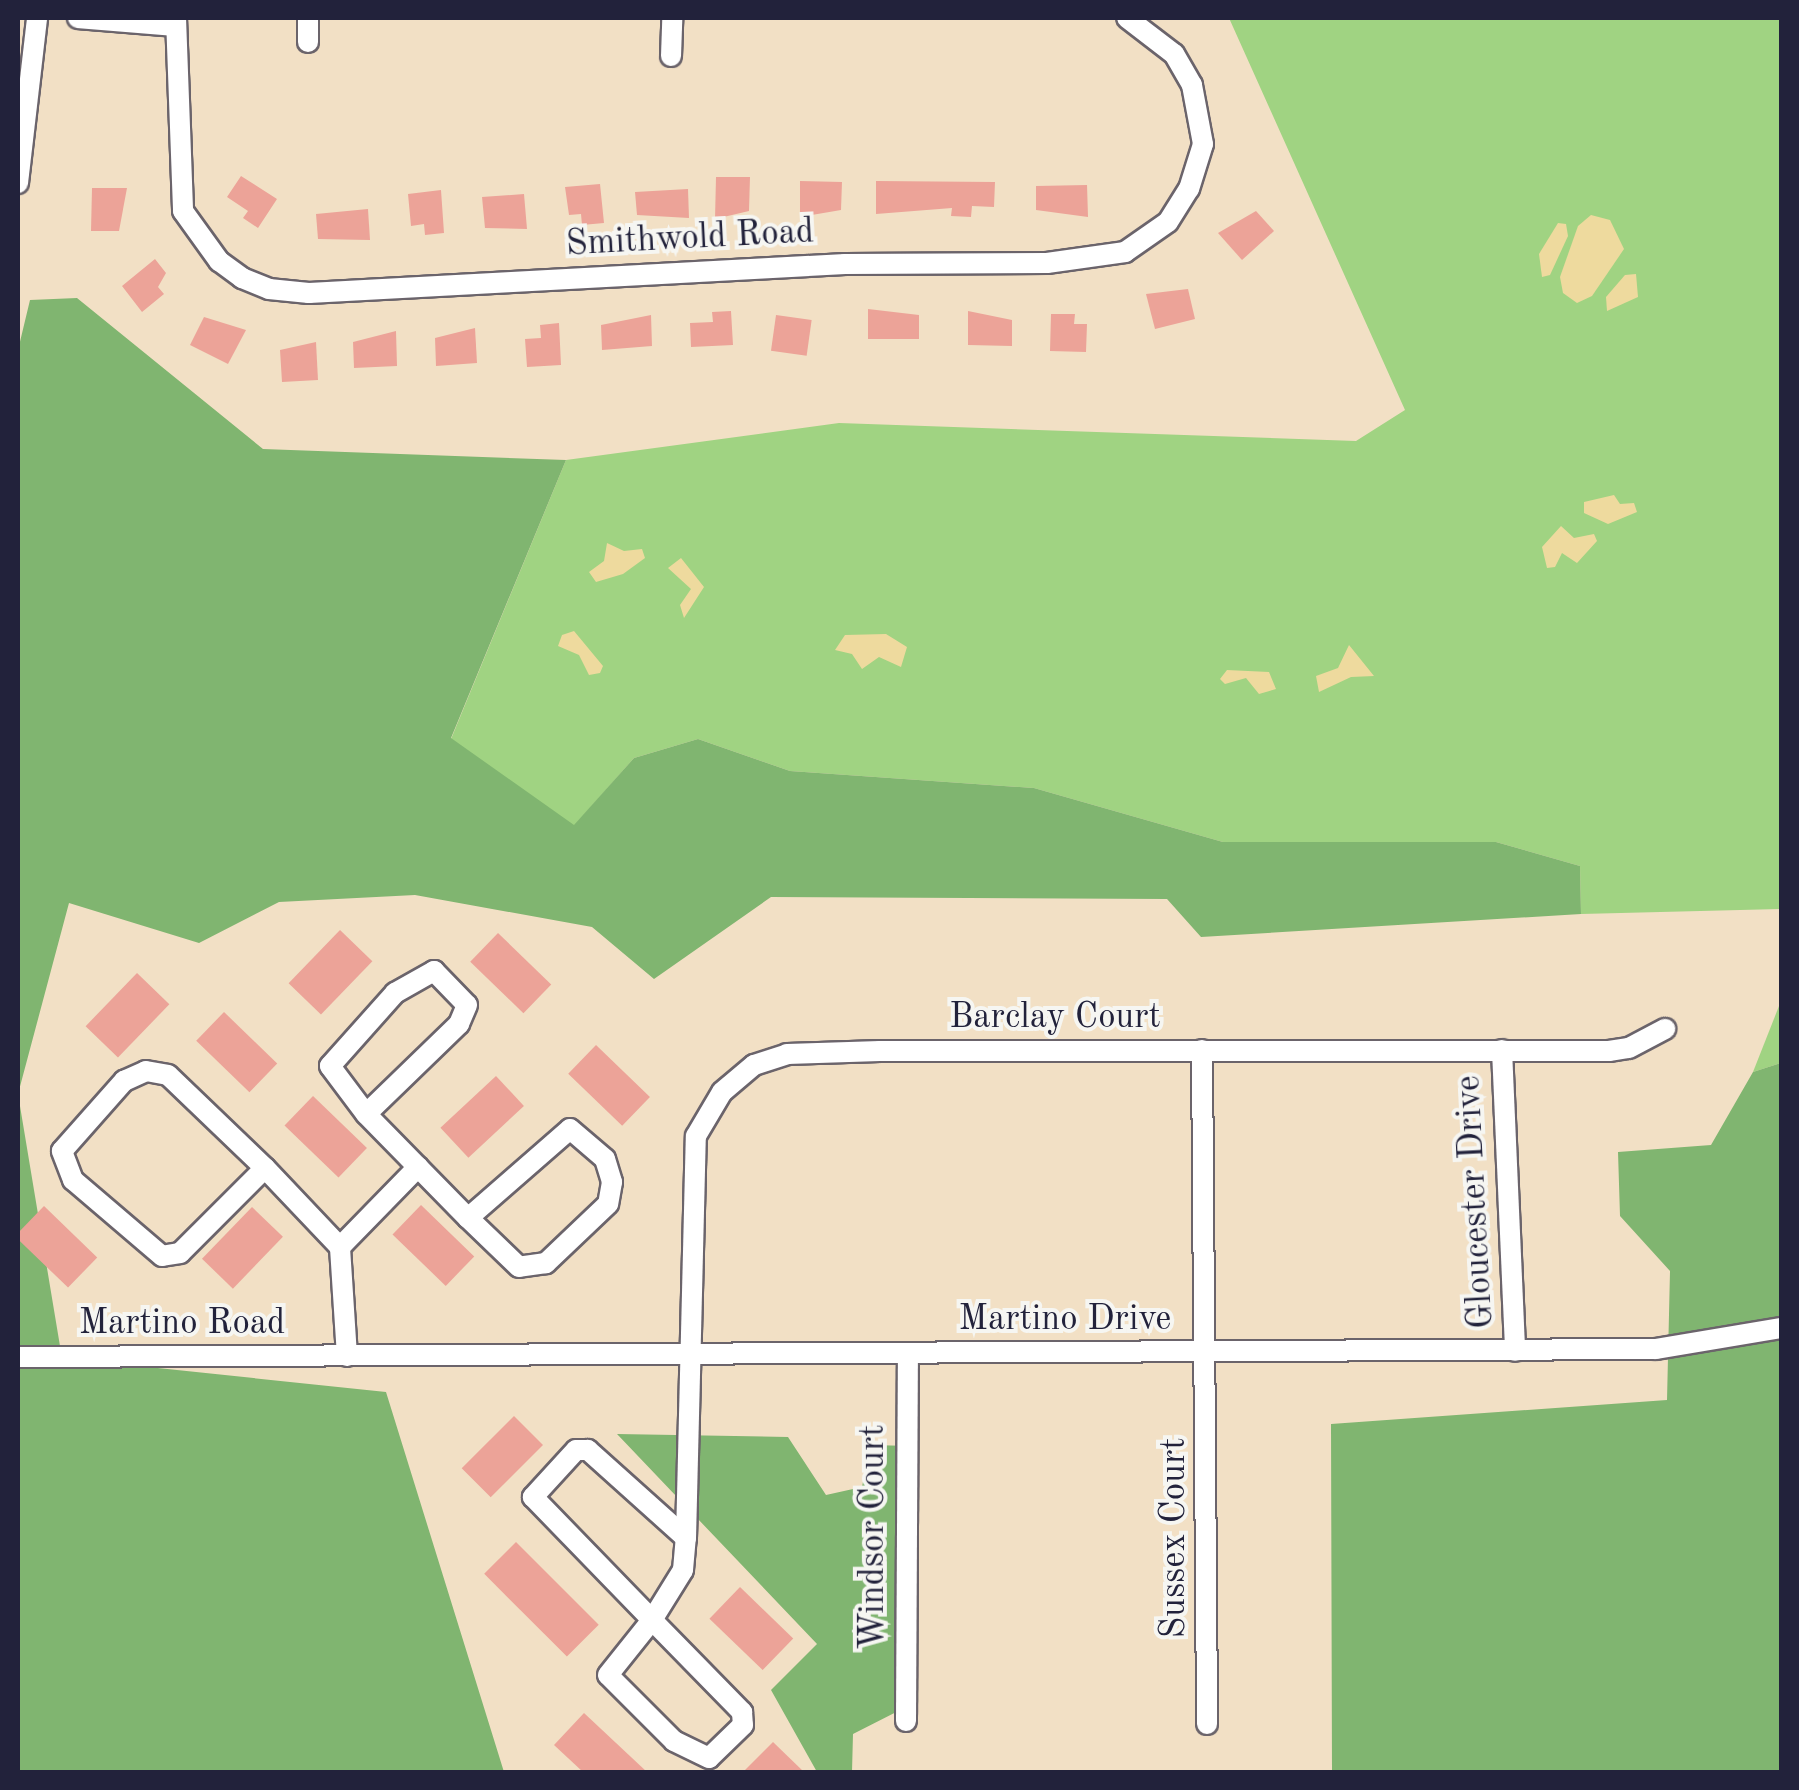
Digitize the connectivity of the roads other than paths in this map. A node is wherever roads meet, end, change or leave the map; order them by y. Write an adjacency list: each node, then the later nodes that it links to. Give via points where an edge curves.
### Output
1 (37, 18): 9 (street)
2 (78, 18): 6 (street, Smithwold Road)
3 (308, 18): 7 (street)
4 (672, 18): 8 (street)
5 (1127, 18): 6 (street, Smithwold Road, via 1183,70 1203,121 1203,144 1189,189 1168,222 1125,252 1047,263 845,264 309,293 242,278 219,261 183,211)
6 (176, 22)
7 (308, 42)
8 (672, 56)
9 (18, 183)
10 (1665, 1028): 12 (street, Barclay Court, via 1609,1051)
11 (1202, 1050): 12 (street, Barclay Court); 20 (street, Sussex Court); 22 (street, Barclay Court, via 787,1054 754,1066 722,1092 696,1136)
12 (1502, 1050): 19 (street, Gloucester Drive)
13 (366, 1114): 13 (street, via 332,1076 340,1048 419,975 443,975 467,1006 459,1024); 14 (street)
14 (418, 1167): 16 (street); 17 (street)
15 (264, 1168): 15 (street, via 160,1072 124,1081 62,1151 74,1180 162,1256 180,1252); 17 (street)
16 (468, 1218): 16 (street, via 528,1269 546,1263 608,1204 610,1171 581,1133 570,1129)
17 (340, 1247): 23 (street)
18 (1782, 1328): 19 (street, Martino Drive, via 1656,1349)
19 (1515, 1351): 20 (street, Martino Drive)
20 (1207, 1352): 21 (street, Martino Drive); 28 (street, Sussex Court)
21 (908, 1353): 22 (street, Martino Drive); 27 (street, Windsor Court)
22 (687, 1355): 23 (street, Martino Drive); 25 (street, Barclay Court)
23 (347, 1356): 24 (street, Martino Road)
24 (18, 1357)
25 (686, 1538): 26 (street, Barclay Court, via 683,1570); 26 (street, via 588,1450 576,1450 534,1490 536,1505)
26 (652, 1620): 26 (street, via 608,1676 674,1741 710,1758 743,1724 742,1712)
27 (906, 1721)
28 (1207, 1724)

